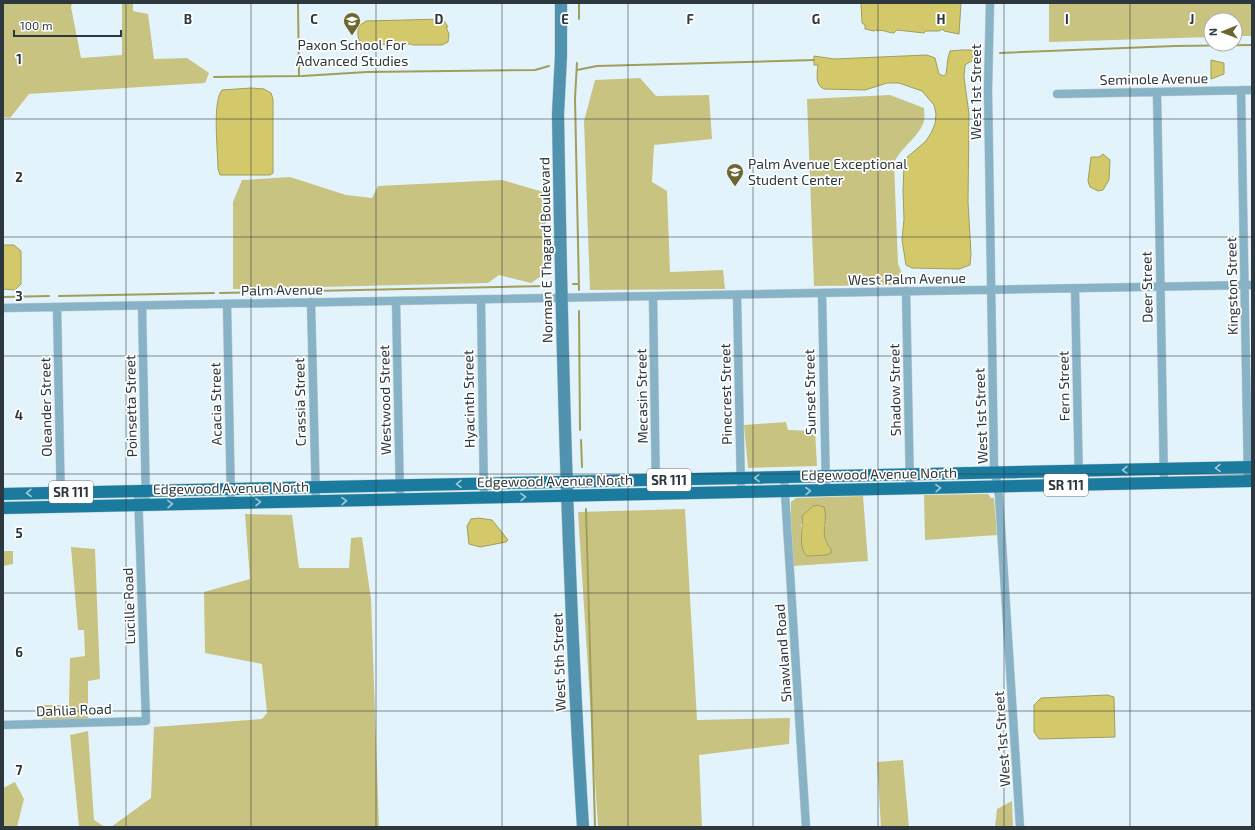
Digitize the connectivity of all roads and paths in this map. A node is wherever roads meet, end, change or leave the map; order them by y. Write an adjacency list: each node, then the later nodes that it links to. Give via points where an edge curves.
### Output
1 (561, 3): 15 (street, Norman E Thagard Boulevard, via 558,114)
2 (990, 3): 10 (street, West 1st Street, via 988,90)
3 (1241, 90): 4 (street, Seminole Avenue); 5 (street, Seminole Avenue); 7 (street, Kingston Street)
4 (1252, 90)
5 (1157, 92): 6 (street, Seminole Avenue); 8 (street, Deer Street)
6 (1057, 94)
7 (1248, 285): 8 (street, West Palm Avenue); 23 (street, Kingston Street)
8 (1160, 287): 9 (street, West Palm Avenue); 24 (street, Deer Street)
9 (1075, 288): 10 (street, West Palm Avenue); 25 (street, Fern Street)
10 (991, 290): 11 (street, West Palm Avenue); 26 (street, West 1st Street)
11 (906, 291): 12 (street, West Palm Avenue); 27 (street, Shadow Street)
12 (822, 294): 13 (street, West Palm Avenue); 28 (street, Sunset Street)
13 (737, 295): 14 (street, West Palm Avenue); 30 (street, Pinecrest Street)
14 (653, 297): 15 (street, West Palm Avenue); 31 (street, Mecasin Street)
15 (562, 299): 16 (street, Palm Avenue); 33 (street, Norman E Thagard Boulevard)
16 (481, 300): 17 (street, Palm Avenue); 34 (street, Hyacinth Street)
17 (396, 301): 18 (street, Palm Avenue); 37 (street, Westwood Street)
18 (311, 302): 19 (street, Palm Avenue); 39 (street, Crassia Street)
19 (227, 304): 20 (street, Palm Avenue); 41 (street, Acacia Street)
20 (142, 306): 21 (street, Palm Avenue); 43 (street, Poinsetta Street)
21 (57, 307): 22 (street, Palm Avenue); 45 (street, Oleander Street)
22 (3, 308)
23 (1250, 467): 24 (main road, Edgewood Avenue North / SR 111, one-way to 24); 32 (street, Kingston Street)
24 (1164, 469): 25 (main road, Edgewood Avenue North / SR 111, one-way to 25); 35 (street, Deer Street)
25 (1078, 471): 26 (main road, Edgewood Avenue North / SR 111); 36 (street, Fern Street)
26 (996, 473): 27 (main road, Edgewood Avenue North / SR 111); 38 (street, West 1st Street)
27 (910, 475): 28 (main road, Edgewood Avenue North / SR 111); 40 (street, Shadow Street)
28 (825, 476): 29 (main road, Edgewood Avenue North / SR 111); 42 (street, Sunset Street)
29 (784, 477): 30 (main road, Edgewood Avenue North / SR 111, one-way to 30); 44 (street, Shawland Road)
30 (740, 478): 31 (main road, Edgewood Avenue North / SR 111); 46 (street, Pinecrest Street)
31 (656, 480): 33 (main road, Edgewood Avenue North / SR 111); 48 (street, Mecasin Street)
32 (1250, 481): 35 (main road, Edgewood Avenue North / SR 111)
33 (566, 482): 34 (main road, Edgewood Avenue North / SR 111); 49 (street, Norman E Thagard Boulevard)
34 (483, 483): 37 (main road, Edgewood Avenue North / SR 111, one-way to 37); 50 (street, Hyacinth Street)
35 (1164, 483): 36 (main road, Edgewood Avenue North / SR 111)
36 (1079, 484): 38 (main road, Edgewood Avenue North / SR 111)
37 (399, 485): 39 (main road, Edgewood Avenue North / SR 111); 51 (street, Westwood Street)
38 (998, 486): 40 (main road, Edgewood Avenue North / SR 111, one-way to 38); 61 (street, West 1st Street)
39 (315, 487): 41 (main road, Edgewood Avenue North / SR 111); 52 (street, Crassia Street)
40 (910, 488): 42 (main road, Edgewood Avenue North / SR 111)
41 (230, 489): 43 (main road, Edgewood Avenue North / SR 111); 53 (street, Acacia Street)
42 (826, 490): 44 (main road, Edgewood Avenue North / SR 111, one-way to 42)
43 (142, 491): 45 (main road, Edgewood Avenue North / SR 111); 54 (street, Lucille Road)
44 (785, 491): 46 (main road, Edgewood Avenue North / SR 111); 60 (street, Shawland Road)
45 (61, 492): 47 (main road, Edgewood Avenue North / SR 111, one-way to 47); 55 (street, Oleander Street)
46 (741, 492): 48 (main road, Edgewood Avenue North / SR 111)
47 (3, 494)
48 (656, 494): 49 (main road, Edgewood Avenue North / SR 111)
49 (567, 496): 50 (main road, Edgewood Avenue North / SR 111, one-way to 49); 59 (street, West 5th Street, via 576,729)
50 (484, 498): 51 (main road, Edgewood Avenue North / SR 111)
51 (400, 499): 52 (main road, Edgewood Avenue North / SR 111, one-way to 51)
52 (316, 501): 53 (main road, Edgewood Avenue North / SR 111, one-way to 52)
53 (231, 503): 54 (main road, Edgewood Avenue North / SR 111, one-way to 53)
54 (142, 505): 55 (main road, Edgewood Avenue North / SR 111); 57 (street, Lucille Road)
55 (61, 507): 56 (main road, Edgewood Avenue North / SR 111)
56 (3, 508)
57 (146, 721): 58 (street, Dahlia Road)
58 (3, 725)
59 (583, 827)
60 (806, 827)
61 (1020, 827)

